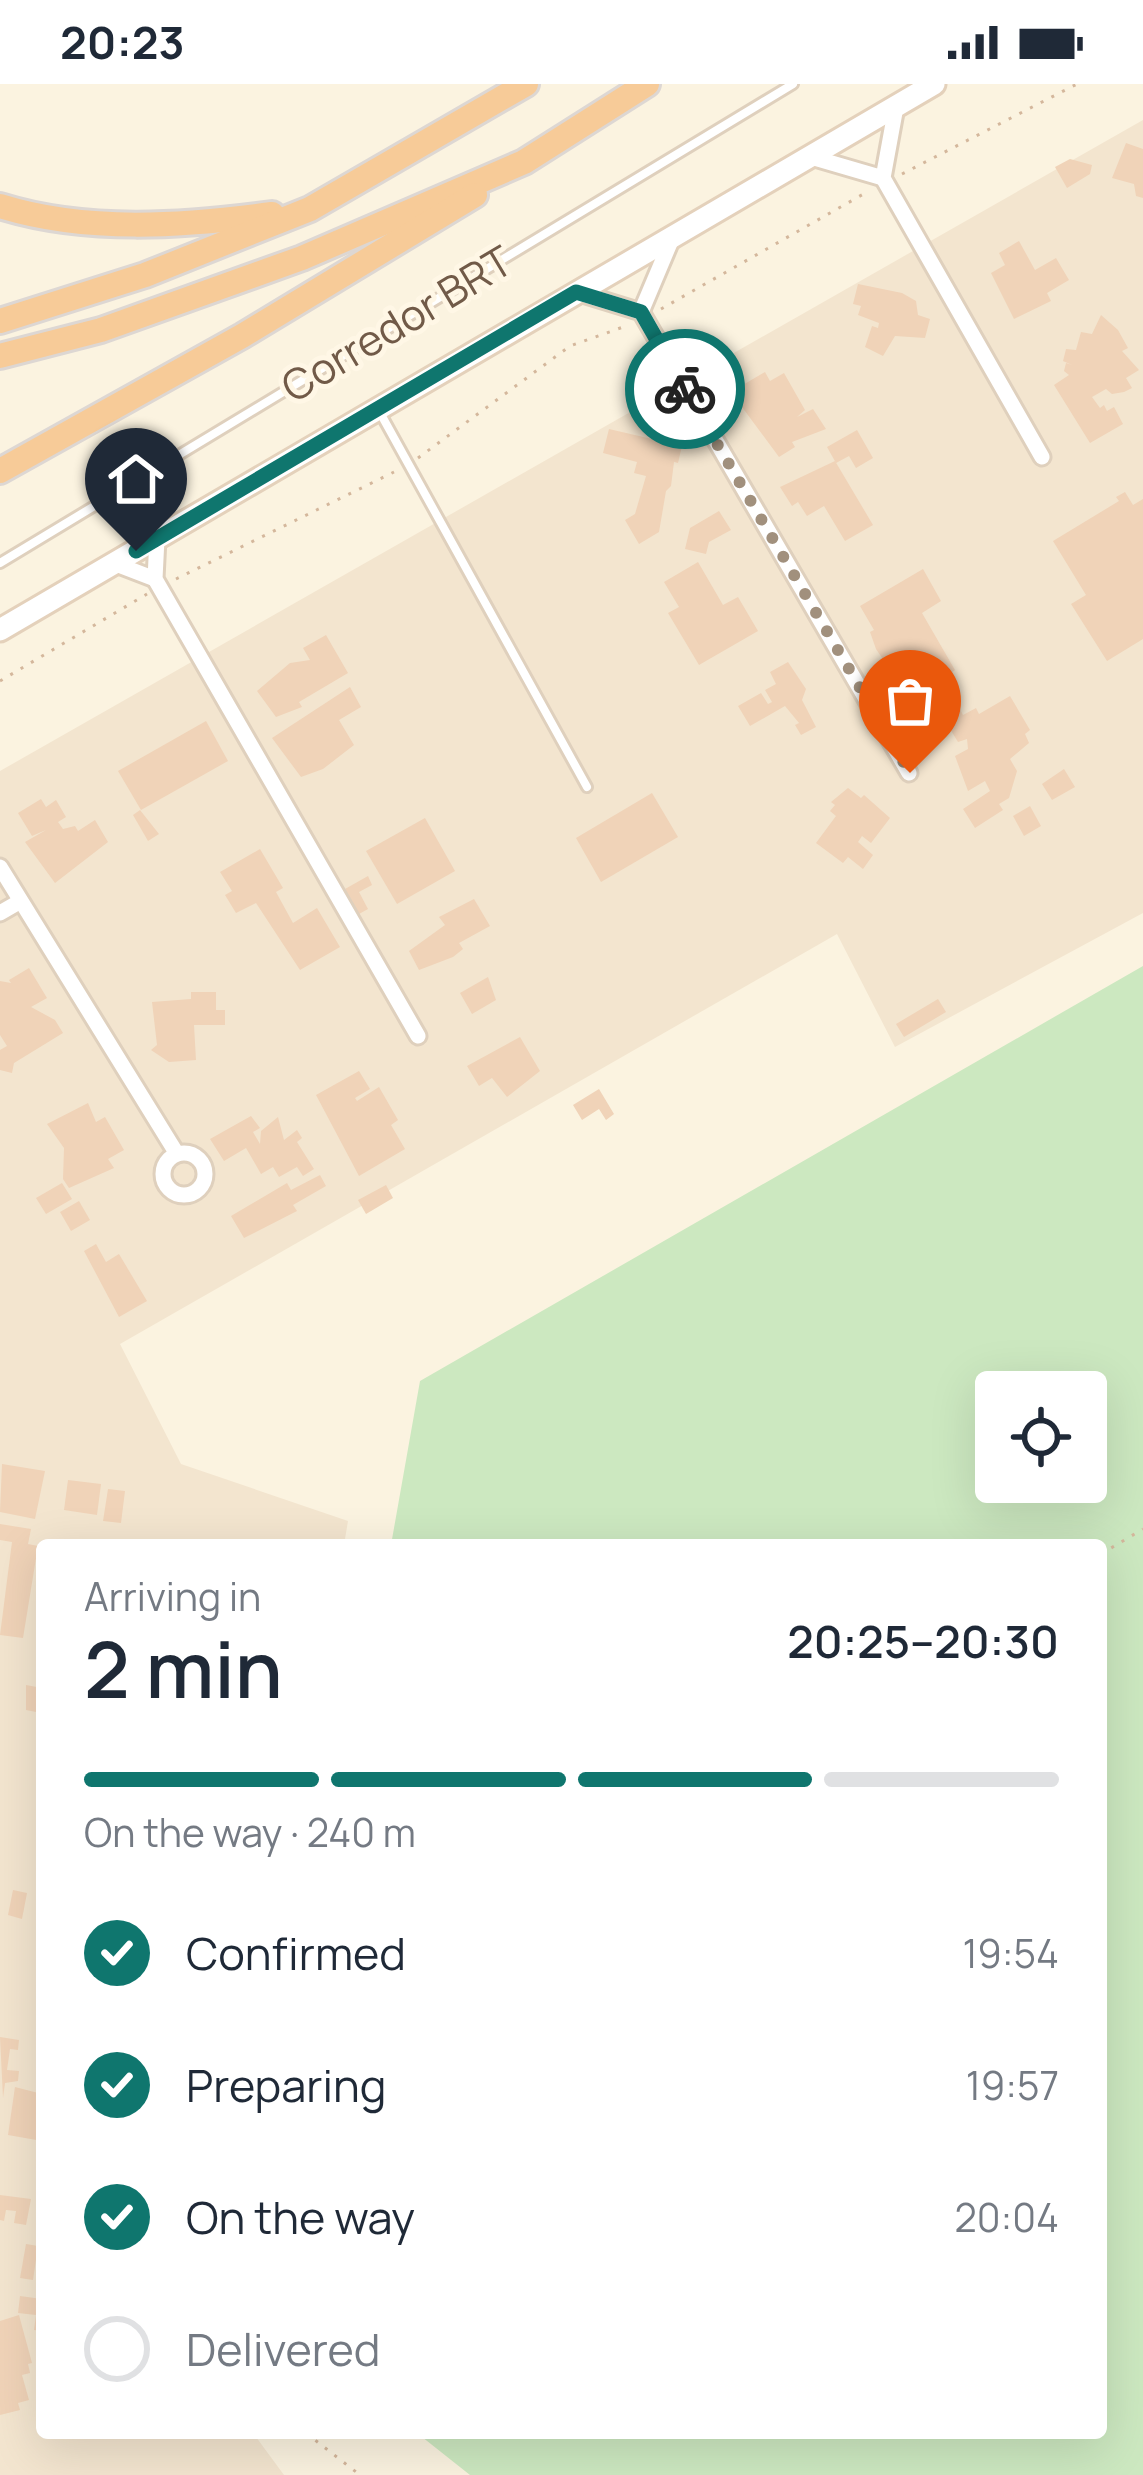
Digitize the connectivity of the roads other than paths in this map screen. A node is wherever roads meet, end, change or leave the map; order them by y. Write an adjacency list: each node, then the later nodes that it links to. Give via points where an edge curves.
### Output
1 (526, 84): 10 (highway)
2 (647, 84): 7 (highway)
3 (793, 84): 20 (lane, Corredor BRT)
4 (934, 84): 5 (main road)
5 (896, 107): 6 (main road); 8 (street)
6 (811, 157): 8 (street); 11 (main road)
7 (524, 161): 15 (highway, via 247,278); 18 (highway, via 242,336)
8 (884, 180): 17 (street)
9 (0, 206): 10 (highway, via 136,223)
10 (310, 209): 14 (highway, via 146,275)
11 (674, 234): 12 (main road); 13 (street)
12 (576, 292): 13 (street); 16 (main road)
13 (642, 315): 24 (street)
14 (0, 321)
15 (0, 356)
16 (378, 408): 19 (main road); 25 (lane)
17 (1042, 457)
18 (0, 471)
19 (157, 538): 21 (main road); 22 (street)
20 (0, 563)
21 (116, 564): 22 (street); 23 (main road)
22 (157, 583): 29 (street)
23 (0, 630)
24 (910, 773)
25 (587, 787)
26 (0, 867): 27 (street)
27 (19, 902): 28 (street); 30 (street)
28 (0, 913)
29 (418, 1036)
30 (177, 1154)

